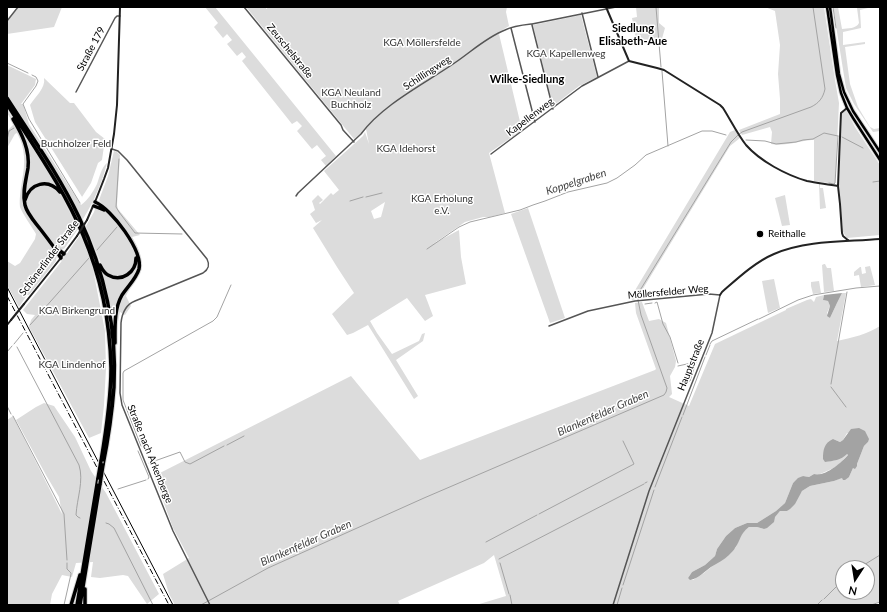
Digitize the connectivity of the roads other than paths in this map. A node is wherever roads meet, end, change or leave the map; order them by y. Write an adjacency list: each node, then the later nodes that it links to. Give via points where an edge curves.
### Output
1 (18, 7): 9 (street)
2 (120, 7): 8 (street, Schönerlinder Straße)
3 (244, 7): 20 (street, Zeuschelstraße)
4 (616, 7): 6 (street, Schillingweg)
5 (828, 7): 17 (main road, via 837,75); 22 (main road, via 844,92 853,111)
6 (606, 8): 7 (street, Schillingweg); 12 (street)
7 (582, 13): 10 (street, Schillingweg); 13 (street)
8 (120, 16): 14 (street, Straße 179, via 115,18); 21 (street, Schönerlinder Straße, via 116,121)
9 (7, 22)
10 (532, 24): 11 (street, Schillingweg); 18 (street)
11 (511, 28): 19 (street); 20 (street, Schillingweg, via 493,35 414,89 368,125)
12 (630, 61): 13 (street, Kapellenweg); 25 (street, via 664,70 720,105 746,145 764,161 798,178)
13 (598, 77): 18 (street, Kapellenweg)
14 (76, 92)
15 (7, 98): 38 (highway, via 71,202)
16 (7, 106): 27 (highway); 29 (highway, via 23,136 28,153)
17 (847, 108): 24 (main road); 25 (street, via 841,113)
18 (553, 109): 19 (street, Kapellenweg)
19 (535, 122): 23 (street, Kapellenweg)
20 (354, 142): 26 (street, Schillingweg)
21 (112, 149): 28 (street, Schönerlinder Straße); 49 (street, Straße nach Arkenberge, via 127,160 209,262 203,273 130,303 126,308 121,323 120,393 122,405 173,531)
22 (880, 152)
23 (492, 154)
24 (880, 160)
25 (838, 186): 30 (street)
26 (296, 196)
27 (66, 199): 29 (highway, via 54,186 40,184 29,191); 43 (highway, bridge, via 83,235 100,286 106,313 111,368 101,461)
28 (94, 204): 35 (highway, via 100,204 118,222); 36 (street, Schönerlinder Straße, bridge, via 87,220)
29 (25, 206): 34 (highway)
30 (843, 236): 32 (street); 33 (street)
31 (880, 239): 33 (street)
32 (840, 241): 33 (street); 39 (street, via 794,248 774,254 746,272)
33 (848, 241)
34 (53, 246): 36 (highway); 37 (highway)
35 (135, 249): 38 (highway, via 135,267 123,277 108,274); 42 (highway, via 139,267 134,279 120,298 117,309)
36 (64, 254): 37 (street, Schönerlinder Straße)
37 (61, 258): 40 (street, Schönerlinder Straße, bridge)
38 (97, 261): 42 (highway, via 111,320)
39 (720, 295): 41 (street, Möllersfelder Weg, via 640,300 588,311); 50 (street, Hauptstraße, via 712,333 649,492)
40 (7, 325)
41 (549, 326)
42 (114, 366): 44 (highway, bridge, via 112,410)
43 (84, 563): 45 (highway); 46 (highway)
44 (85, 576): 47 (highway); 48 (highway)
45 (71, 605)
46 (77, 605)
47 (80, 605)
48 (85, 605)
49 (210, 605)
50 (613, 605)

